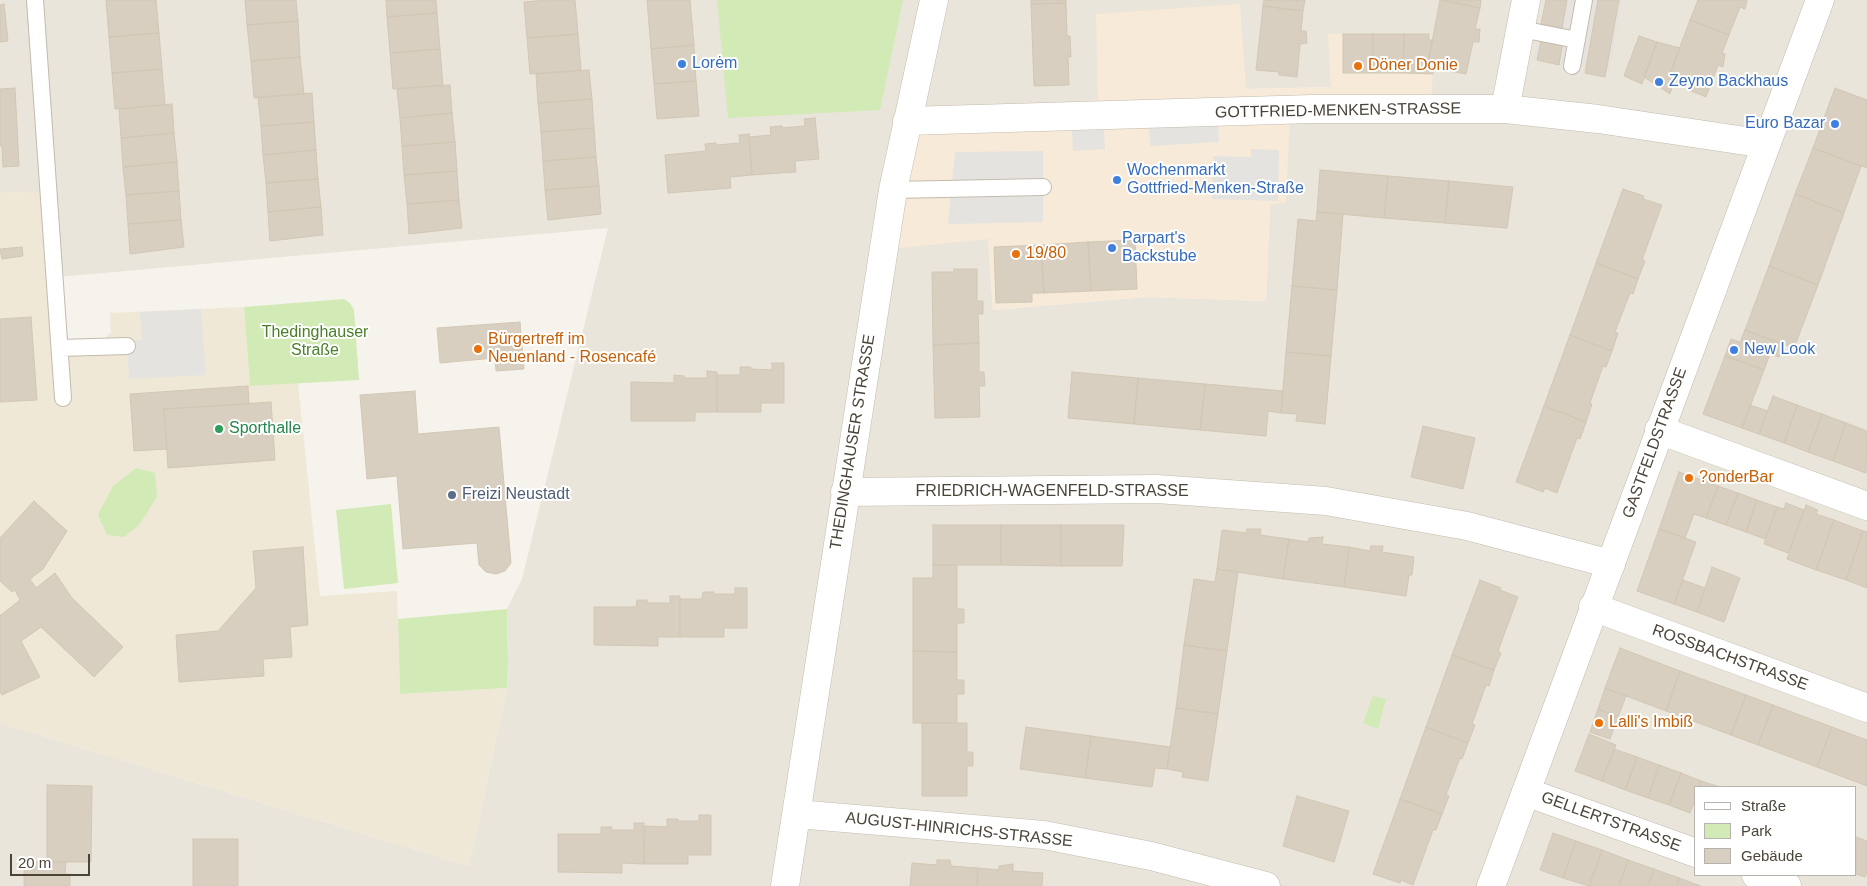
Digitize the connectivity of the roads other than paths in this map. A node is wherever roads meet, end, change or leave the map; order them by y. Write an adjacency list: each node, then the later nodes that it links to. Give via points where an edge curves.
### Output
1 (34, 0): 15 (lane)
2 (934, 0): 10 (street, THEDINGHAUSER STRASSE)
3 (1526, 0): 6 (street)
4 (1584, 0): 7 (lane)
5 (1820, 0): 11 (street, GASTFELDSTRASSE)
6 (1521, 30): 7 (lane); 9 (street)
7 (1577, 40): 8 (lane)
8 (1572, 66)
9 (1505, 109): 10 (street, GOTTFRIED-MENKEN-STRASSE, via 1312,109); 11 (street, GOTTFRIED-MENKEN-STRASSE)
10 (907, 121): 13 (street, THEDINGHAUSER STRASSE)
11 (1766, 144): 17 (street, GASTFELDSTRASSE)
12 (1043, 188): 13 (lane)
13 (893, 190): 18 (street, THEDINGHAUSER STRASSE)
14 (127, 346): 15 (lane)
15 (60, 348): 16 (lane)
16 (62, 398)
17 (1660, 430): 19 (street); 20 (street, GASTFELDSTRASSE)
18 (845, 492): 20 (street, FRIEDRICH-WAGENFELD-STRASSE, via 1157,489 1326,502 1466,526); 24 (street, THEDINGHAUSER STRASSE)
19 (1867, 506)
20 (1611, 564): 21 (street, GASTFELDSTRASSE)
21 (1593, 607): 22 (street, ROSSBACHSTRASSE); 23 (street, GASTFELDSTRASSE)
22 (1867, 708)
23 (1526, 792): 25 (street, GELLERTSTRASSE); 29 (street, GASTFELDSTRASSE)
24 (797, 814): 27 (street, THEDINGHAUSER STRASSE); 28 (street, AUGUST-HINRICHS-STRASSE, via 1044,835 1151,856)
25 (1694, 852)
26 (1759, 876): 30 (street)
27 (785, 886)
28 (1266, 886)
29 (1491, 886)
30 (1787, 886)

